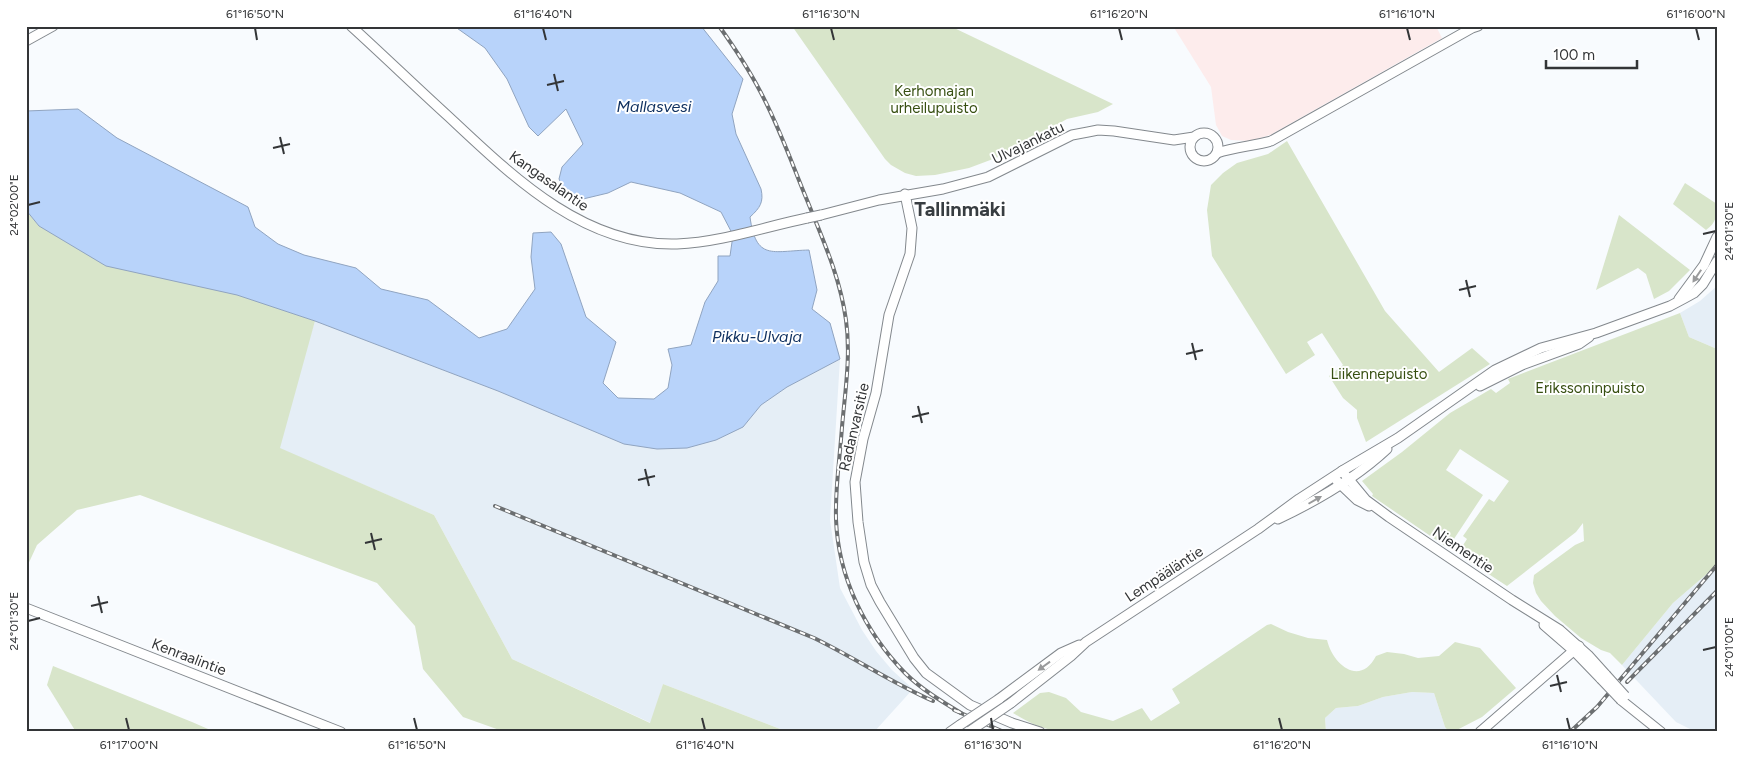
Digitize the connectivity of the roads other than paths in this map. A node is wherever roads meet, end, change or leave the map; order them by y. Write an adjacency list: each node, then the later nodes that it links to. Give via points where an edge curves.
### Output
1 (53, 26): 4 (main road)
2 (351, 26): 12 (main road, Kangasalantie, bridge, via 500,164 546,200 612,235 676,244 723,238)
3 (1475, 27): 8 (main road, via 1271,141)
4 (26, 41)
5 (1194, 137): 6 (main road, via 1204,133); 7 (main road, Ulvajankatu); 9 (main road)
6 (1216, 139): 8 (main road); 10 (main road)
7 (1174, 140): 9 (main road, Ulvajankatu); 11 (main road, Ulvajankatu, via 1098,130 1072,135 988,177 943,189)
8 (1236, 147): 10 (main road)
9 (1191, 151): 10 (main road, via 1195,157 1205,161)
10 (1217, 153)
11 (905, 194): 12 (main road, Ulvajankatu); 29 (main road, Radanvarsitie, via 912,228 910,254 889,315 876,394 855,482 864,562 880,602 926,673 970,705)
12 (895, 196)
13 (1717, 237): 15 (main road, one-way to 15, via 1701,270)
14 (1717, 261): 15 (main road, Lempääläntie, via 1708,278 1694,293)
15 (1675, 303): 16 (main road, Lempääläntie, via 1596,333 1578,344 1552,349 1456,399)
16 (1398, 438): 17 (main road, Lempääläntie); 19 (main road, Lempääläntie)
17 (1342, 471): 18 (main road, Lempääläntie); 19 (main road, Niementie)
18 (1334, 476): 20 (main road, Niementie); 22 (main road, Lempääläntie)
19 (1348, 479): 20 (main road, Lempääläntie); 21 (main road, Niementie, via 1366,500)
20 (1340, 485): 21 (main road, Niementie, via 1357,500); 22 (main road, Lempääläntie, one-way to 20)
21 (1383, 513): 25 (main road, Niementie, via 1527,609)
22 (1258, 529): 24 (main road, Lempääläntie)
23 (26, 608): 27 (main road, Kenraalintie)
24 (1086, 642): 26 (main road, Lempääläntie, bridge, via 1011,703); 28 (main road, Lempääläntie, one-way to 28, bridge, via 1062,653)
25 (1574, 646): 30 (main road); 31 (main road, Niementie, bridge, via 1634,709)
26 (969, 731)
27 (341, 732)
28 (950, 732)
29 (1040, 732)
30 (1480, 732)
31 (1661, 732)

